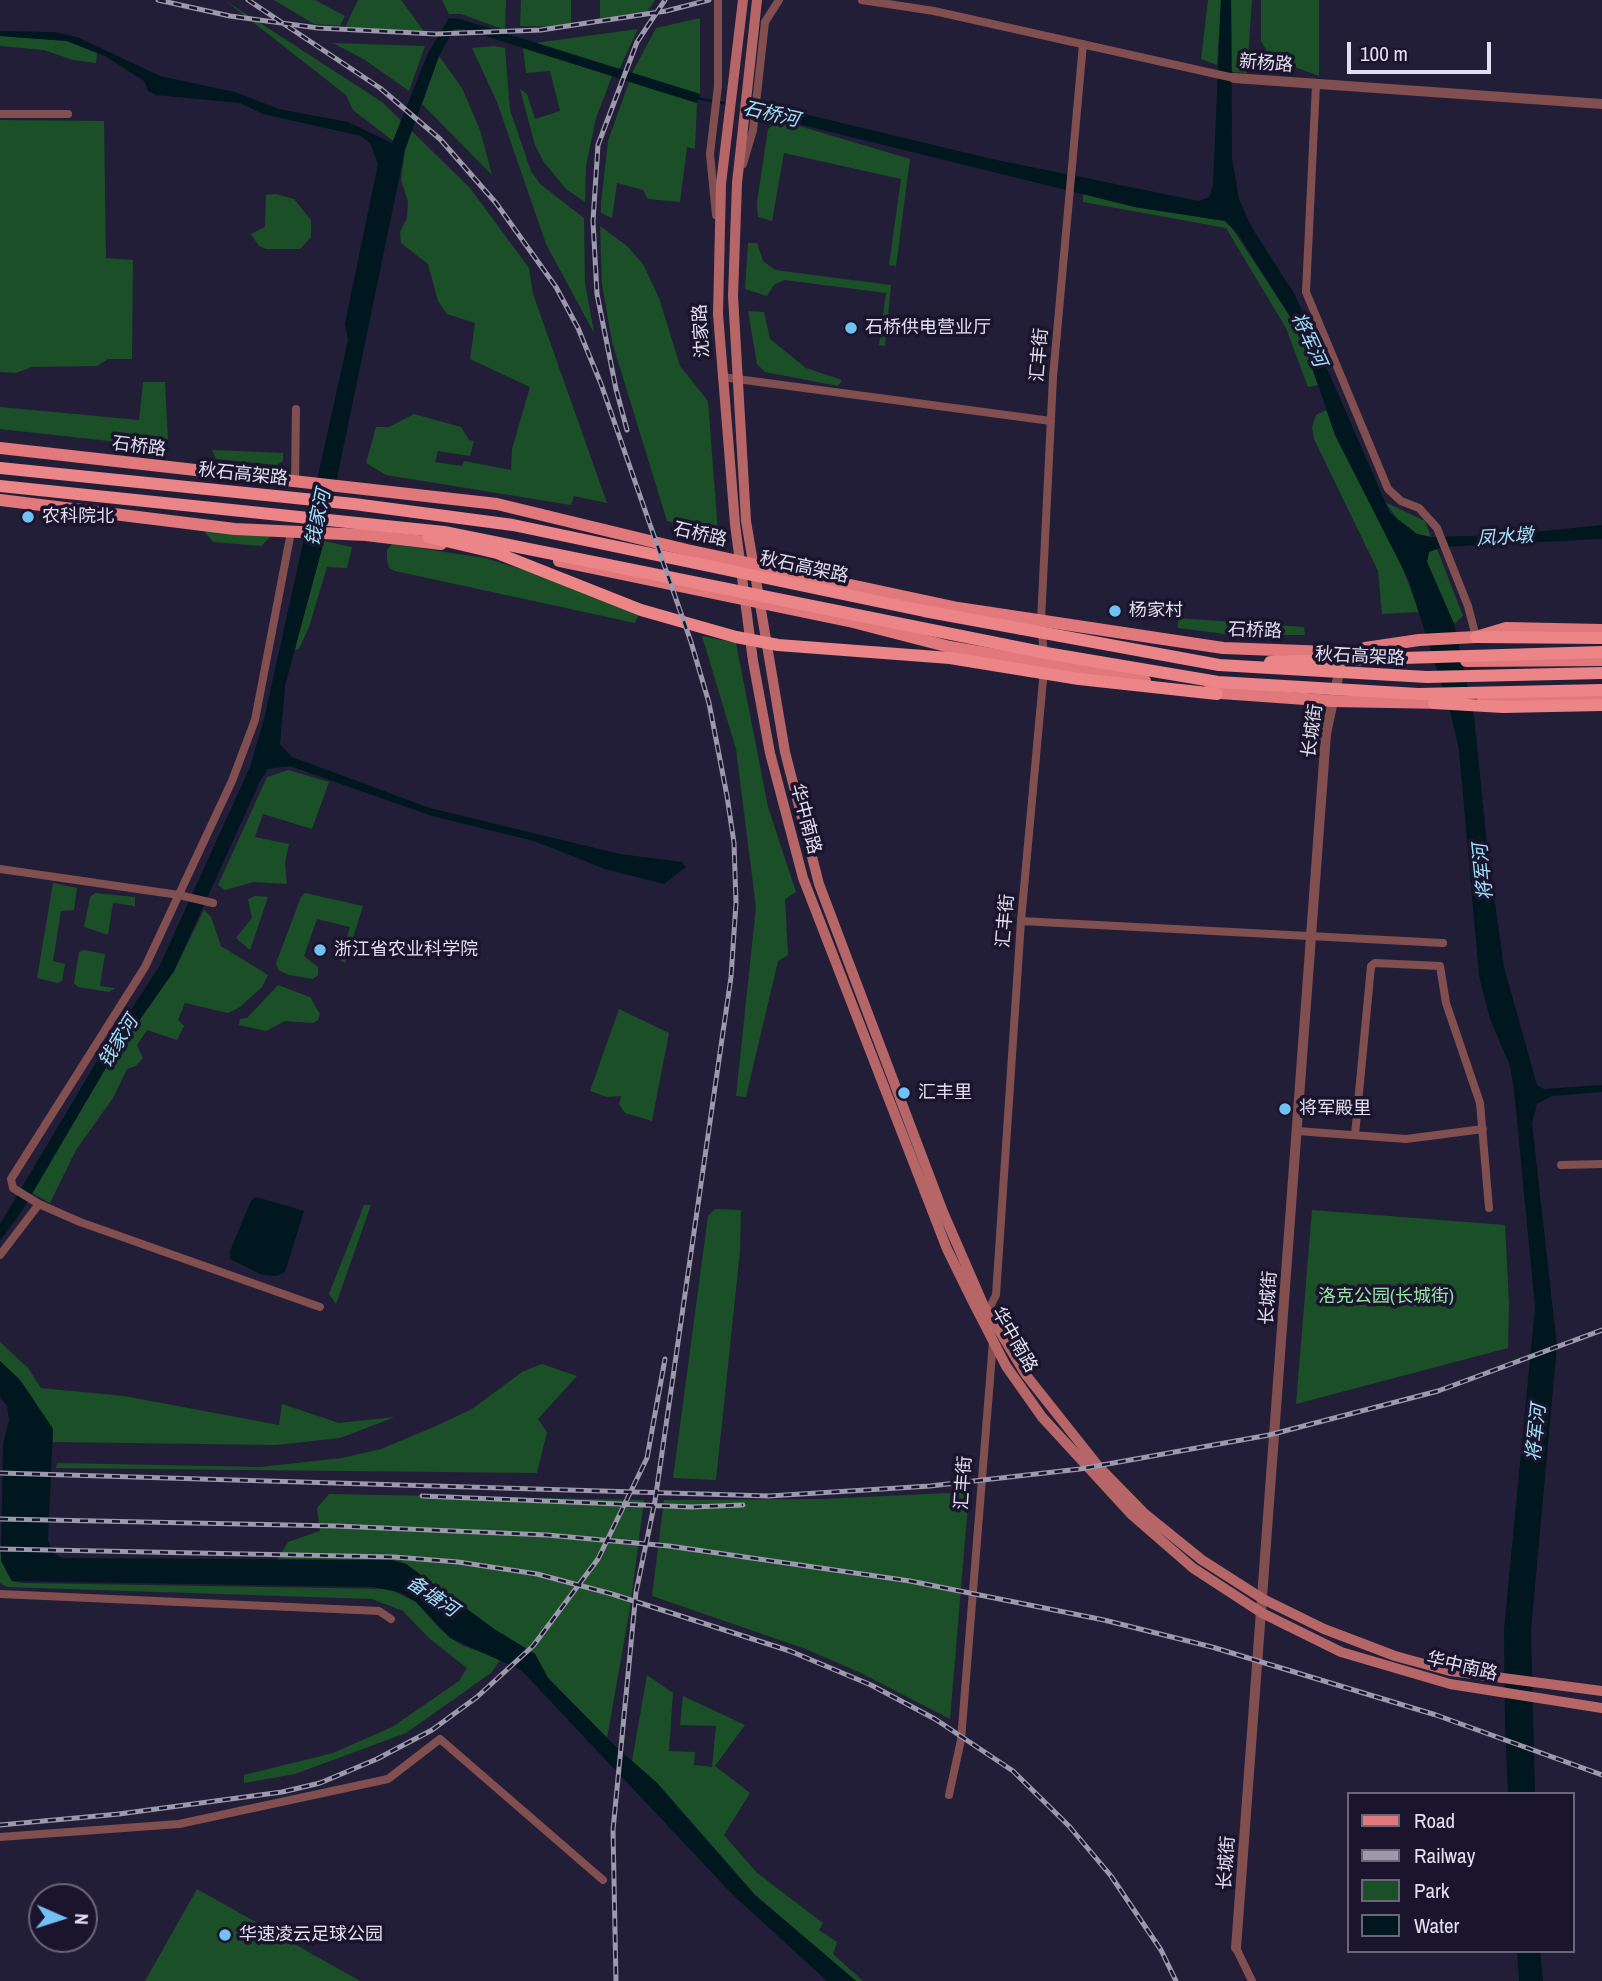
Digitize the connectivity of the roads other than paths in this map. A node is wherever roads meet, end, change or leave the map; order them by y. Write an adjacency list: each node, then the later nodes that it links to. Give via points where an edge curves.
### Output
1 (719, 0): 15 (street, via 717,95 710,154)
2 (743, 0): 15 (main road, 沈家路)
3 (757, 0): 11 (main road, 沈家路)
4 (779, 0): 11 (street, via 765,22)
5 (862, 0): 7 (street)
6 (901, 0): 7 (street)
7 (934, 11): 8 (street, 新杨路)
8 (1083, 44): 9 (street, 新杨路); 19 (street, 汇丰街)
9 (1234, 78): 10 (street, 新杨路)
10 (1316, 84): 12 (street, 新杨路); 30 (street, via 1306,292 1388,489 1419,508 1437,528)
11 (751, 101): 17 (main road, 沈家路, via 737,183 733,296)
12 (1602, 104)
13 (0, 114): 14 (street)
14 (68, 114)
15 (718, 239): 16 (main road, 沈家路)
16 (722, 377): 17 (street); 26 (main road, 沈家路)
17 (740, 380): 19 (street); 26 (main road, 沈家路)
18 (296, 409): 22 (street)
19 (1051, 421): 28 (street, 汇丰街)
20 (0, 448): 22 (main road, 石桥路)
21 (0, 468): 37 (highway, 秋石高架路, via 354,503 513,525 912,608)
22 (300, 484): 28 (main road, 石桥路, via 497,504 700,553)
23 (0, 486): 25 (highway, 秋石高架路)
24 (0, 500): 27 (main road, via 195,525)
25 (360, 522): 39 (highway, 秋石高架路, via 515,544 1046,653 1218,682 1418,694); 40 (highway, via 497,553 641,611 736,637 778,645 950,658 1079,679)
26 (741, 523): 35 (main road, 沈家路); 61 (main road, 华中南路, via 785,752 819,884 947,1223)
27 (295, 532): 36 (main road, via 366,535 549,558); 47 (street, via 246,748)
28 (1041, 621): 32 (main road, 石桥路, via 1223,648); 36 (street, 汇丰街)
29 (1602, 629): 30 (main road, via 1506,628)
30 (1482, 637): 31 (highway); 32 (main road)
31 (1602, 638)
32 (1344, 650): 34 (main road, 石桥路, via 1467,661); 42 (street, 长城街)
33 (1602, 652): 37 (highway)
34 (1602, 660)
35 (753, 661): 62 (main road, 华中南路, via 770,752 803,878 947,1249)
36 (1045, 664): 40 (main road); 49 (street, 汇丰街)
37 (1219, 664): 38 (highway, 秋石高架路, via 1414,677)
38 (1602, 673)
39 (1602, 690)
40 (1217, 694): 42 (main road)
41 (1602, 698): 44 (main road)
42 (1333, 701): 43 (main road); 50 (street, 长城街, via 1326,734)
43 (1438, 704): 44 (highway)
44 (1481, 704): 45 (highway)
45 (1602, 705)
46 (0, 869): 47 (street)
47 (179, 895): 48 (street); 57 (street, via 145,967 11,1179 13,1188)
48 (212, 903)
49 (1021, 921): 50 (street); 61 (street, 汇丰街, via 996,1295)
50 (1311, 934): 51 (street); 53 (street, 长城街)
51 (1443, 943)
52 (1483, 1129): 54 (street, via 1406,1139); 54 (street, via 1480,1103 1446,1003 1440,966 1375,963 1371,966); 58 (street)
53 (1297, 1131): 54 (street); 64 (street, 长城街)
54 (1356, 1135)
55 (1602, 1164): 56 (street)
56 (1561, 1165)
57 (39, 1204): 59 (street); 60 (street)
58 (1489, 1208)
59 (0, 1255)
60 (320, 1307)
61 (986, 1311): 62 (street, 汇丰街); 64 (main road, 华中南路, via 1026,1375 1099,1466 1145,1514)
62 (993, 1340): 65 (main road, 华中南路, via 1042,1417 1132,1515 1193,1568); 69 (street, 汇丰街, via 961,1740)
63 (0, 1594): 66 (street, via 379,1611)
64 (1263, 1600): 65 (street, 长城街); 67 (main road, 华中南路, via 1395,1656 1450,1671)
65 (1262, 1613): 68 (main road, 华中南路, via 1341,1652 1450,1684); 72 (street, 长城街)
66 (391, 1619)
67 (1602, 1691)
68 (1602, 1708)
69 (949, 1795)
70 (0, 1837): 71 (street, via 179,1824 388,1779 440,1739)
71 (603, 1880)
72 (1236, 1948): 73 (street)
73 (1252, 1981)

